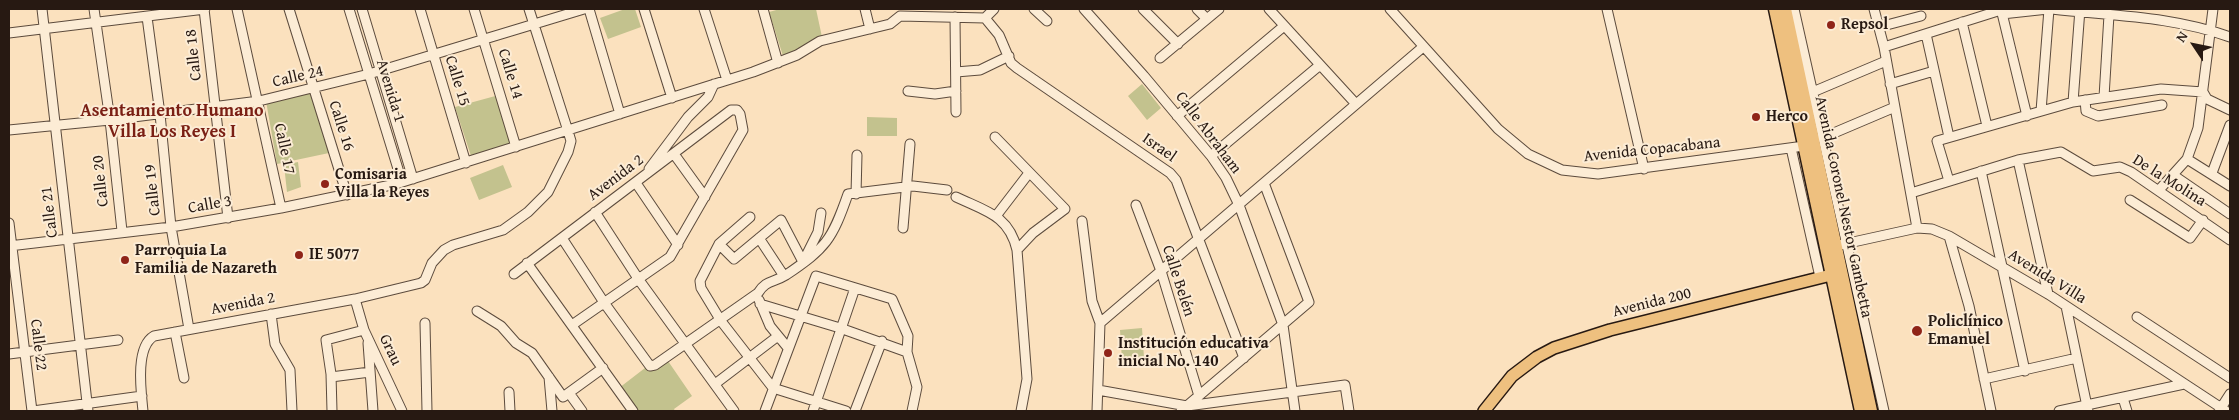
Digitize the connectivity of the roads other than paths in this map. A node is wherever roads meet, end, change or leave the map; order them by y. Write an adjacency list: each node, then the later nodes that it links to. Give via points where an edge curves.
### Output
1 (42, 9): 47 (street, Calle 21)
2 (94, 9): 42 (street, Calle 20)
3 (205, 9): 32 (street); 82 (street, Calle 18)
4 (237, 9): 78 (street, Calle 17)
5 (289, 9): 70 (street, Calle 16)
6 (349, 9): 66 (street, Avenida 1)
7 (362, 9): 63 (street, Avenida 1)
8 (420, 9): 57 (street, Calle 15)
9 (474, 9): 53 (street, Calle 14)
10 (529, 9): 44 (street)
11 (584, 9): 44 (street, Calle 24)
12 (589, 9): 88 (street)
13 (644, 9): 76 (street)
14 (704, 9): 67 (street)
15 (763, 9): 61 (street)
16 (865, 9): 48 (street)
17 (1034, 9): 41 (street)
18 (1084, 9): 89 (street, Calle Abraham)
19 (1143, 9): 54 (street)
20 (1197, 9): 40 (street)
21 (1219, 9): 40 (street)
22 (1269, 9): 45 (street)
23 (1390, 9): 55 (street, Avenida Copacabana)
24 (1607, 9): 109 (street)
25 (1775, 9): 102 (highway, Avenida Coronel Nestor Gambetta)
26 (1785, 9): 74 (highway, Avenida Coronel Nestor Gambetta)
27 (1794, 9): 74 (street)
28 (1874, 9): 46 (street)
29 (2050, 9): 31 (street); 33 (street); 85 (street)
30 (2214, 9): 49 (street)
31 (2080, 10): 36 (street); 79 (street)
32 (168, 11): 38 (street)
33 (2001, 11): 43 (street); 90 (street)
34 (900, 12): 39 (street); 48 (street, Calle 3, via 890,24)
35 (989, 12): 39 (street); 58 (street, Israel)
36 (2109, 15): 49 (street, via 2145,16); 75 (street)
37 (1921, 16): 46 (street)
38 (147, 17): 42 (street); 87 (street, Calle 19)
39 (955, 17): 65 (street)
40 (1207, 19): 54 (street)
41 (1047, 21)
42 (96, 22): 47 (street); 91 (street, Calle 20)
43 (1962, 22): 51 (street); 94 (street)
44 (533, 25): 53 (street, Calle 24); 96 (street)
45 (1284, 26): 62 (street); 89 (street)
46 (1879, 27): 56 (street)
47 (44, 29): 50 (street); 93 (street, Calle 21)
48 (870, 29): 61 (street, Calle 3, via 820,41)
49 (2211, 30): 52 (street); 73 (street)
50 (9, 33)
51 (1926, 34): 56 (street); 64 (street)
52 (2230, 37)
53 (484, 41): 57 (street, Calle 24); 101 (street, Calle 14)
54 (1178, 44): 59 (street)
55 (1423, 47): 80 (street); 109 (street, Avenida Copacabana, via 1498,128 1528,154 1562,170 1581,174)
56 (1884, 47): 60 (street)
57 (434, 55): 63 (street, Calle 24); 108 (street, Calle 15)
58 (1009, 56): 65 (street, via 980,70); 149 (street, Israel, via 1017,68 1170,173 1180,186)
59 (1160, 58)
60 (1886, 61): 69 (street); 74 (street)
61 (778, 63): 67 (street, Calle 3)
62 (1320, 65): 80 (street); 105 (street)
63 (381, 71): 66 (street, Calle 24); 114 (street, Avenida 1)
64 (1934, 71): 69 (street); 97 (street)
65 (956, 72): 71 (street)
66 (369, 74): 70 (street, Calle 24); 117 (street, Avenida 1)
67 (727, 80): 68 (street, Calle 3)
68 (714, 84): 76 (street, Calle 3); 115 (street, via 708,97 688,117)
69 (1890, 84): 83 (street)
70 (313, 89): 78 (street, Calle 24); 125 (street, Calle 16)
71 (956, 91): 72 (street, via 935,94); 86 (street)
72 (908, 92)
73 (2203, 92): 75 (street, via 2161,89); 84 (street, via 2208,99); 106 (street, via 2198,128)
74 (1808, 94): 99 (street); 152 (highway, Avenida Coronel Nestor Gambetta)
75 (2104, 97): 77 (street)
76 (672, 98): 88 (street, Calle 3)
77 (2085, 100): 79 (street); 81 (street, via 2086,111 2098,116)
78 (259, 101): 82 (street, Calle 24); 131 (street, Calle 17)
79 (2074, 102): 85 (street)
80 (1356, 104): 118 (street)
81 (2162, 104)
82 (215, 107): 87 (street, Calle 24); 137 (street, Calle 18)
83 (1894, 108): 99 (street); 123 (street)
84 (2230, 110)
85 (2041, 111): 90 (street)
86 (956, 112)
87 (160, 114): 91 (street, Calle 24); 141 (street, Calle 19)
88 (620, 114): 96 (street, Calle 3)
89 (1178, 116): 105 (street, Calle Abraham)
90 (2026, 116): 94 (street)
91 (110, 120): 93 (street, Calle 24); 144 (street, Calle 20)
92 (2230, 125): 111 (street)
93 (56, 126): 95 (street, Calle 24); 146 (street, Calle 21)
94 (1987, 126): 97 (street)
95 (9, 130)
96 (568, 131): 101 (street, Calle 3); 167 (street, Avenida 2, via 571,141 568,152 548,192 503,230 444,250 420,283)
97 (1949, 137): 116 (street, via 1937,141)
98 (995, 138): 112 (street)
99 (1822, 138): 152 (street)
100 (910, 144): 120 (street)
101 (516, 147): 108 (street, Calle 3)
102 (1798, 147): 109 (street, Avenida Copacabana); 161 (highway, Avenida Coronel Nestor Gambetta)
103 (674, 154): 115 (street, Avenida 2); 126 (street); 126 (street, Avenida 2, via 731,110 737,110 744,130)
104 (857, 155): 124 (street)
105 (1211, 156): 130 (street, Calle Abraham)
106 (2187, 159): 111 (street); 113 (street)
107 (2018, 160): 110 (street); 122 (street, De la Molina, via 2060,152 2092,171 2120,167); 166 (street)
108 (466, 163): 114 (street, Calle 3)
109 (1644, 169)
110 (1981, 171): 116 (street); 158 (street)
111 (2212, 173): 119 (street)
112 (1028, 174): 136 (street); 155 (street, via 1064,208)
113 (2173, 175): 122 (street); 134 (street)
114 (413, 179): 117 (street, Calle 3)
115 (639, 180): 132 (street, Avenida 2); 153 (street)
116 (1949, 181): 123 (street)
117 (402, 182): 125 (street, Calle 3)
118 (1264, 184): 130 (street); 179 (street, via 1309,302)
119 (2230, 186)
120 (907, 188): 121 (street); 124 (street); 142 (street)
121 (947, 190)
122 (2159, 190): 138 (street, De la Molina)
123 (1911, 193): 143 (street)
124 (856, 194): 156 (street, via 848,194 829,240)
125 (347, 195): 131 (street, Calle 3)
126 (705, 197): 153 (street)
127 (956, 197): 136 (street)
128 (2130, 200): 138 (street, via 2190,238)
129 (1136, 205): 159 (street, Calle Belén)
130 (1239, 205): 149 (street); 179 (street, Calle Abraham)
131 (282, 208): 137 (street, Calle 3)
132 (595, 212): 147 (street, Avenida 2); 163 (street)
133 (821, 213): 156 (street, via 818,232)
134 (2230, 214)
135 (750, 216): 151 (street)
136 (996, 216): 155 (street, via 1013,234)
137 (228, 218): 141 (street, Calle 3)
138 (2203, 220): 150 (street, De la Molina)
139 (1082, 221): 177 (street, via 1092,301)
140 (9, 223): 154 (street, Calle 22)
141 (171, 227): 144 (street, Calle 3); 181 (street, Calle 19)
142 (903, 228)
143 (1918, 228): 145 (street, Avenida Villa); 152 (street, Avenida Villa)
144 (122, 231): 146 (street, Calle 3)
145 (1950, 236): 158 (street, Avenida Villa); 203 (street)
146 (68, 238): 154 (street, Calle 3); 188 (street, Calle 21)
147 (562, 238): 157 (street, Avenida 2); 168 (street)
148 (759, 238): 151 (street, via 734,259); 156 (street, via 780,220); 162 (street)
149 (1198, 239): 159 (street); 194 (street, Israel)
150 (2230, 240)
151 (719, 244): 175 (street, via 700,281)
152 (1840, 244): 161 (highway, Avenida Coronel Nestor Gambetta)
153 (678, 245): 163 (street, via 670,257)
154 (10, 246): 190 (street, Calle 22)
155 (1017, 250): 237 (street, via 1027,379)
156 (803, 262): 162 (street)
157 (527, 263): 160 (street, Avenida 2); 178 (street)
158 (2001, 266): 166 (street, Avenida Villa); 197 (street)
159 (1161, 271): 177 (street); 213 (street, Calle Belén)
160 (514, 274)
161 (1836, 274): 241 (main road, Avenida 200, via 1610,330 1554,348 1512,376); 242 (highway, Avenida Coronel Nestor Gambetta); 243 (highway, Avenida Coronel Nestor Gambetta); 244 (street)
162 (784, 276): 165 (street, via 764,284)
163 (639, 280): 168 (street); 187 (street)
164 (855, 288): 173 (street, via 816,276); 180 (street); 191 (street, via 892,299 908,336)
165 (758, 294): 169 (street); 175 (street)
166 (2048, 294): 170 (street, Avenida Villa)
167 (355, 299): 172 (street, Avenida 2); 183 (street, Grau)
168 (604, 304): 178 (street); 187 (street, via 650,366 655,366)
169 (760, 304): 173 (street); 184 (street)
170 (2066, 306): 195 (street); 205 (street, Avenida Villa)
171 (477, 311): 200 (street, via 501,326 516,343 532,354)
172 (271, 314): 181 (street, Avenida 2); 222 (street, via 275,344 290,370)
173 (800, 315): 180 (street); 189 (street)
174 (2137, 317): 202 (street)
175 (721, 321): 187 (street); 193 (street)
176 (425, 323): 226 (street)
177 (1100, 323): 207 (street)
178 (572, 325): 196 (street)
179 (1283, 325): 194 (street); 209 (street, Calle Abraham)
180 (840, 328): 186 (street); 215 (street)
181 (189, 329): 182 (street, Avenida 2)
182 (175, 332): 201 (street); 212 (street, Avenida 2, via 154,336 145,343)
183 (366, 333): 198 (street); 199 (street, via 326,340); 225 (street, Grau)
184 (778, 336): 189 (street); 193 (street)
185 (118, 340): 188 (street)
186 (882, 341): 191 (street); 235 (street)
187 (686, 344): 204 (street)
188 (81, 345): 190 (street); 216 (street, Calle 21)
189 (788, 348): 206 (street)
190 (24, 352): 192 (street); 220 (street, Calle 22)
191 (907, 352): 236 (street, via 917,387)
192 (9, 354)
193 (750, 357): 204 (street); 206 (street)
194 (1244, 358): 213 (street)
195 (2077, 358): 197 (street); 217 (street)
196 (603, 368): 210 (street); 230 (street)
197 (2025, 371): 203 (street)
198 (370, 372): 199 (street); 224 (street)
199 (331, 377): 223 (street)
200 (549, 377): 210 (street, via 563,397); 228 (street)
201 (184, 378)
202 (2230, 378)
203 (1984, 380): 245 (street)
204 (715, 384): 231 (street)
205 (2184, 384): 214 (street); 219 (street, Avenida Villa)
206 (773, 388): 215 (street); 232 (street)
207 (1098, 390): 218 (street); 238 (street)
208 (509, 392): 227 (street)
209 (1292, 392): 218 (street); 239 (street, Calle Abraham); 240 (street, via 1344,384)
210 (569, 393): 229 (street)
211 (2230, 394): 219 (street)
212 (142, 396): 216 (street); 221 (street)
213 (1199, 396): 218 (street)
214 (2123, 398): 217 (street); 247 (street)
215 (816, 402): 233 (street); 234 (street)
216 (88, 408): 220 (street)
217 (2087, 408): 246 (street)
218 (1184, 409)
219 (2222, 410)
220 (32, 411)
221 (143, 411)
222 (292, 411)
223 (332, 411)
224 (373, 411)
225 (402, 411)
226 (427, 411)
227 (510, 411)
228 (552, 411)
229 (582, 411)
230 (633, 411)
231 (734, 411)
232 (765, 411)
233 (813, 411)
234 (846, 411)
235 (855, 411)
236 (912, 411)
237 (1021, 411)
238 (1097, 411)
239 (1295, 411)
240 (1349, 411)
241 (1484, 411)
242 (1861, 411)
243 (1870, 411)
244 (1884, 411)
245 (1991, 411)
246 (2059, 411)
247 (2127, 411)

